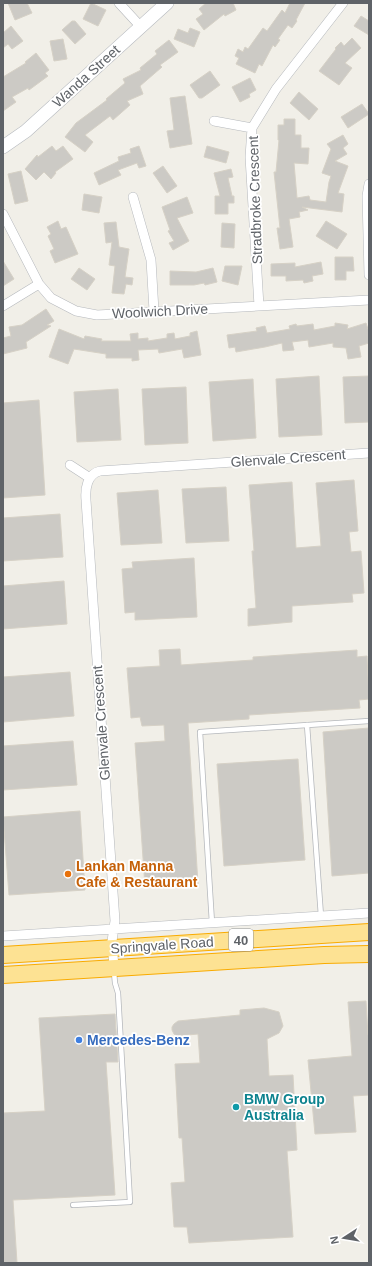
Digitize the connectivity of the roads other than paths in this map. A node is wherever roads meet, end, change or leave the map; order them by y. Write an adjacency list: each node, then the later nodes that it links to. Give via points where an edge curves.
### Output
1 (119, 3): 4 (street)
2 (167, 3): 4 (street, Wanda Street)
3 (343, 3): 6 (street, Stradbroke Crescent, via 276,89)
4 (142, 27): 7 (street, Wanda Street, via 26,131)
5 (214, 121): 6 (street)
6 (252, 128): 15 (street, Stradbroke Crescent, via 250,157)
7 (3, 147)
8 (369, 184): 11 (street)
9 (133, 197): 16 (street, via 151,260)
10 (3, 214): 12 (street, Woolwich Drive)
11 (369, 275)
12 (39, 284): 14 (street); 16 (street, Woolwich Drive, via 51,298 76,311 97,315)
13 (369, 300): 15 (street, Woolwich Drive)
14 (3, 306)
15 (259, 306): 16 (street, Woolwich Drive)
16 (154, 311)
17 (369, 453): 19 (street, Glenvale Crescent, via 104,470 96,472)
18 (70, 465): 19 (street)
19 (90, 478): 25 (street, Glenvale Crescent, via 86,488 86,500 115,921)
20 (369, 721): 21 (lane)
21 (307, 725): 23 (lane); 24 (lane, via 200,732)
22 (369, 913): 23 (street, Springvale Road)
23 (320, 916): 24 (street, Springvale Road)
24 (212, 923): 25 (street, Springvale Road)
25 (113, 928): 27 (street, Springvale Road); 28 (street, Glenvale Crescent)
26 (369, 932): 28 (highway, Springvale Road / 40)
27 (3, 936)
28 (112, 948): 30 (highway, Springvale Road / 40); 31 (street, Glenvale Crescent)
29 (369, 954): 31 (highway, Springvale Road / 40)
30 (3, 955)
31 (114, 968): 32 (highway, Springvale Road / 40); 33 (lane, via 118,993 130,1202)
32 (3, 975)
33 (73, 1205)

